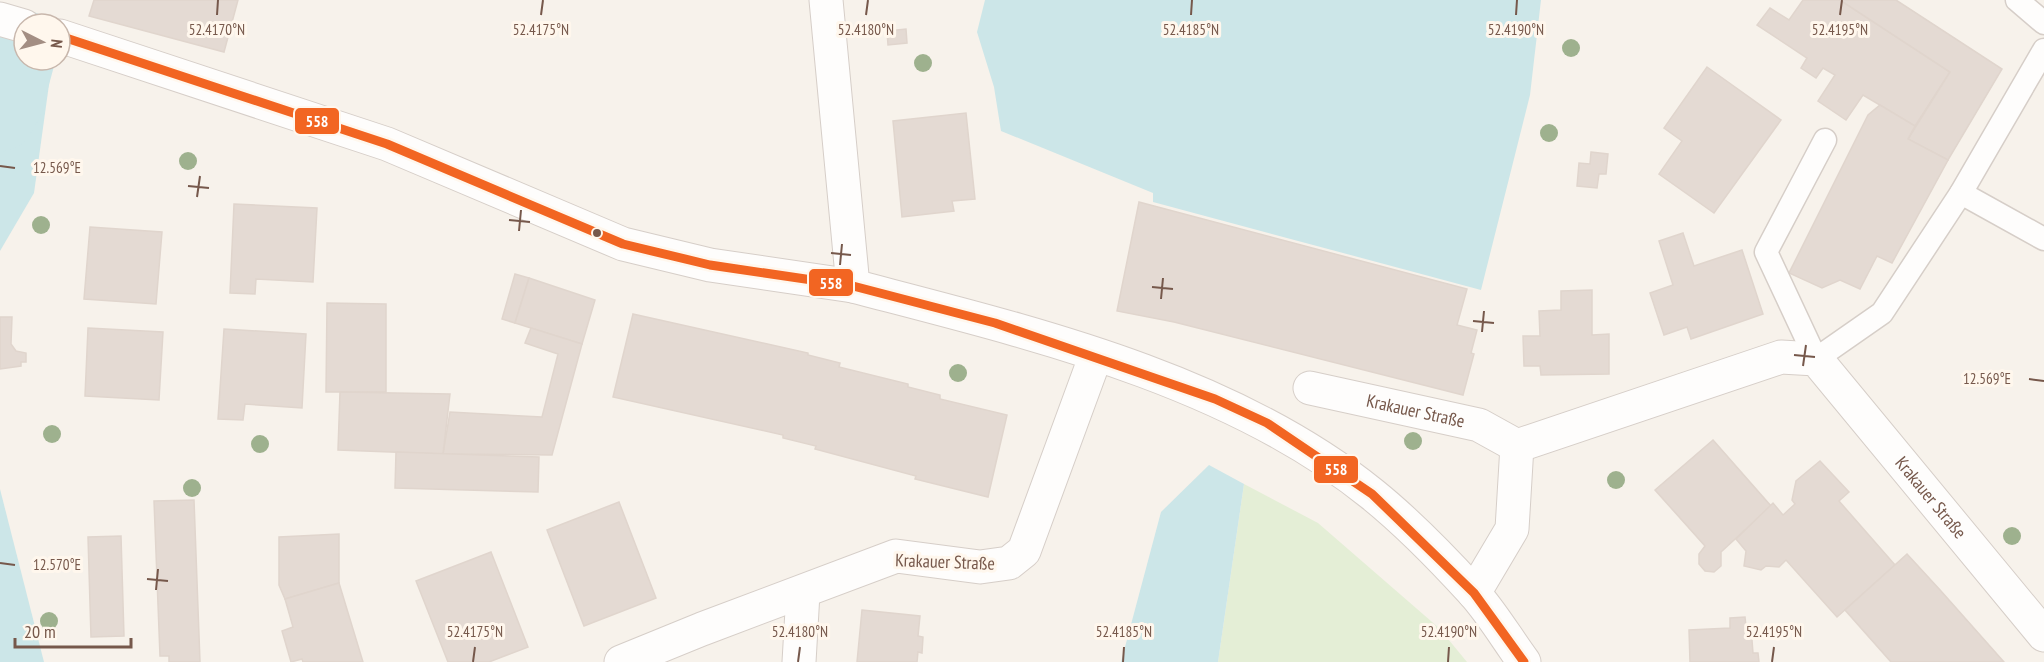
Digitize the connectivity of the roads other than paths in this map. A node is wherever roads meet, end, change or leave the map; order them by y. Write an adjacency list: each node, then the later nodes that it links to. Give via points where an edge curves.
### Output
1 (826, 0): 9 (street)
2 (2017, 0): 3 (lane)
3 (2044, 22)
4 (72, 40): 9 (street, via 387,144 623,244 710,265)
5 (2044, 51): 7 (lane)
6 (1825, 140): 11 (lane, via 1766,252)
7 (1961, 193): 8 (lane); 11 (lane, via 1882,313)
8 (2044, 239)
9 (853, 286): 10 (street, via 995,323)
10 (1096, 356): 14 (street, Krakauer Straße, via 1024,551 1009,563 980,567 896,556); 15 (street, via 1215,399 1267,423 1372,494)
11 (1816, 359): 13 (street, via 1781,357); 16 (street, Krakauer Straße)
12 (1310, 388): 13 (street, Krakauer Straße, via 1479,426)
13 (1517, 446): 15 (street, via 1512,529)
14 (803, 593): 17 (street, Krakauer Straße); 18 (street)
15 (1474, 593): 19 (street)
16 (2044, 635)
17 (621, 662)
18 (799, 662)
19 (1524, 662)

